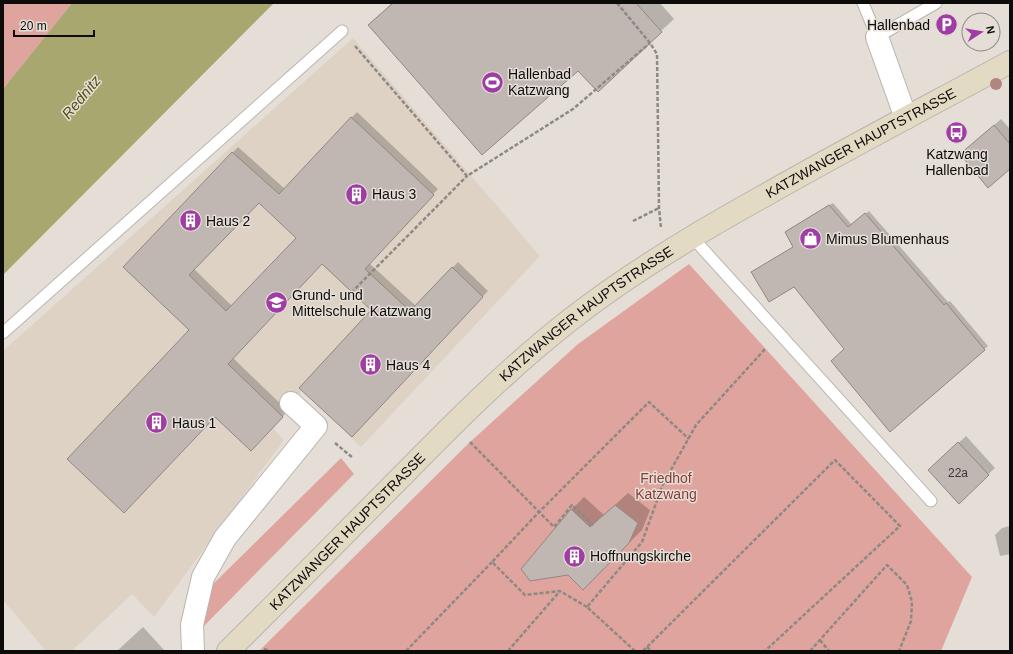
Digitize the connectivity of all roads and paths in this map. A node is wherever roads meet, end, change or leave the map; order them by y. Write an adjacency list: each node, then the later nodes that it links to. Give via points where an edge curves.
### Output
1 (617, 3): 6 (path)
2 (864, 3): 5 (lane)
3 (936, 3): 5 (lane)
4 (342, 31): 9 (path); 15 (lane)
5 (877, 37): 8 (street)
6 (650, 43): 9 (path, via 573,109); 10 (path, via 657,54)
7 (1010, 62): 8 (main road, KATZWANGER HAUPTSTRASSE)
8 (906, 118): 12 (main road, KATZWANGER HAUPTSTRASSE)
9 (467, 176): 14 (path)
10 (659, 208): 11 (path); 13 (path)
11 (633, 221)
12 (692, 237): 13 (main road, KATZWANGER HAUPTSTRASSE); 16 (lane)
13 (664, 254): 18 (main road, KATZWANGER HAUPTSTRASSE, via 630,276 541,343)
14 (347, 297)
15 (3, 333)
16 (780, 335): 19 (path, via 765,348 696,425); 20 (lane)
17 (291, 403): 29 (street, via 316,426 225,538 203,577 192,625)
18 (454, 424): 21 (path); 28 (main road, KATZWANGER HAUPTSTRASSE)
19 (688, 439): 21 (path, via 649,402); 25 (path, via 663,484 642,542)
20 (931, 501)
21 (539, 512): 22 (path, via 554,527 572,505 589,524); 23 (path)
22 (593, 525)
23 (492, 562): 24 (path, via 526,595); 30 (path)
24 (560, 591): 25 (path); 31 (path)
25 (587, 607): 32 (path)
26 (820, 640): 36 (path); 37 (path); 38 (path, via 886,565 907,585 912,602 911,621)
27 (648, 647): 33 (path); 34 (path); 35 (path, via 835,460 900,526)
28 (236, 648)
29 (193, 651)
30 (406, 651)
31 (508, 651)
32 (635, 651)
33 (643, 651)
34 (651, 651)
35 (765, 651)
36 (810, 651)
37 (829, 651)
38 (899, 651)

